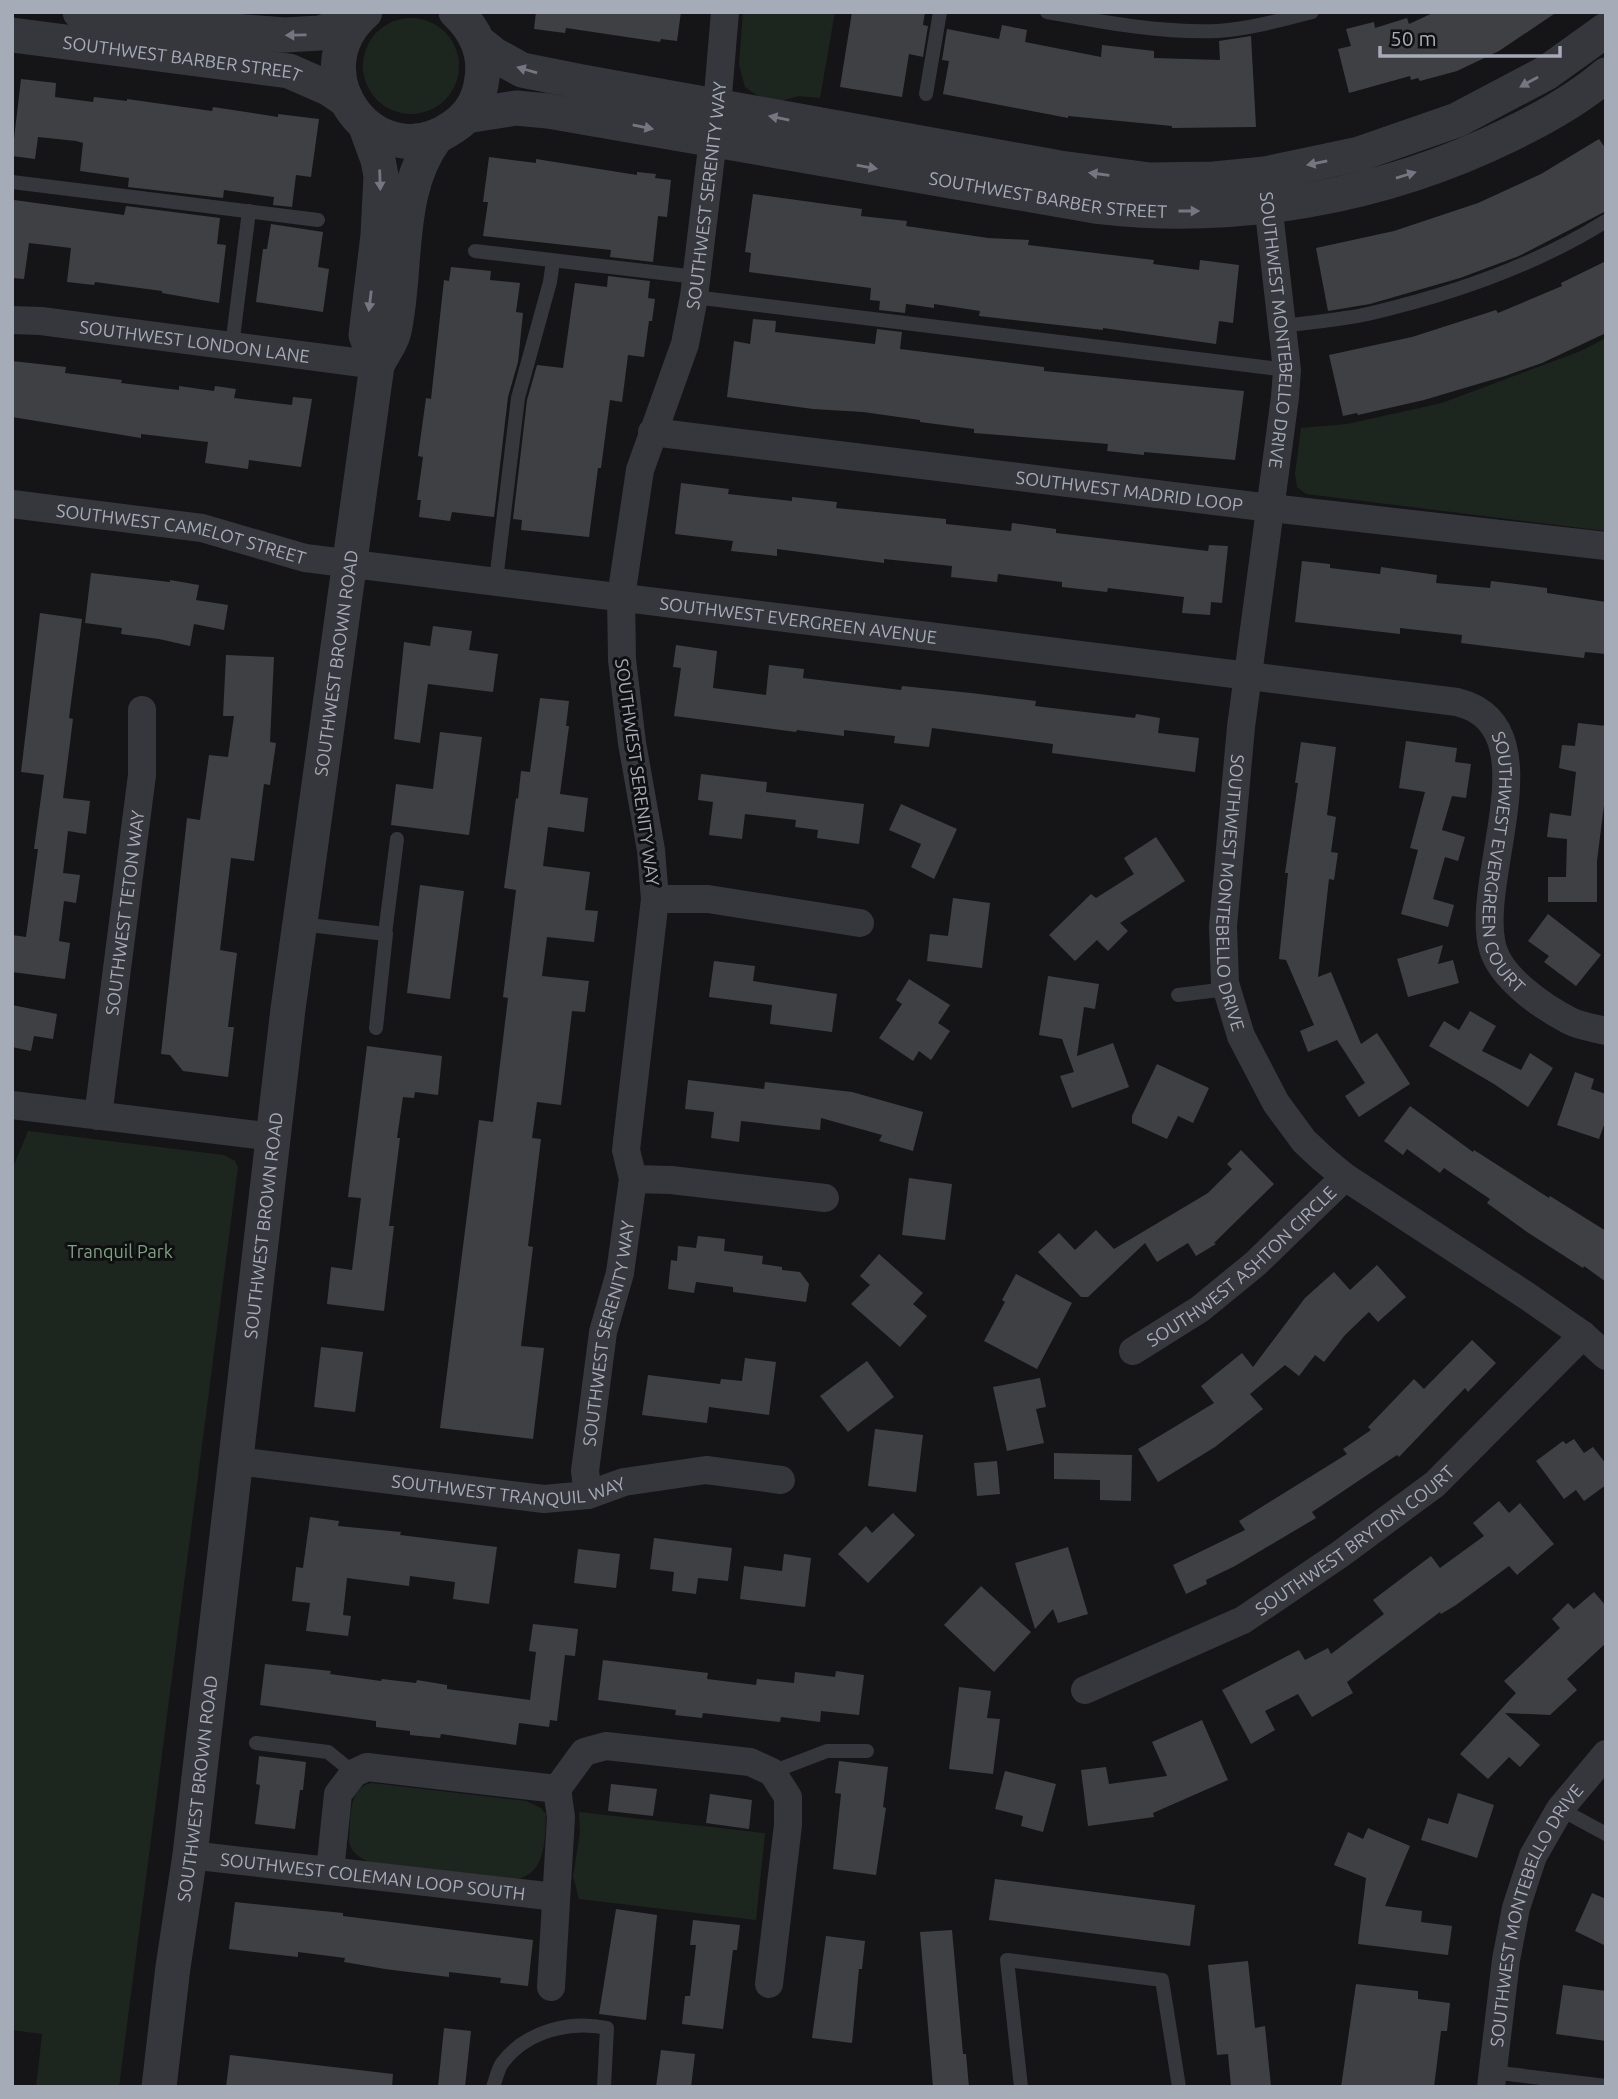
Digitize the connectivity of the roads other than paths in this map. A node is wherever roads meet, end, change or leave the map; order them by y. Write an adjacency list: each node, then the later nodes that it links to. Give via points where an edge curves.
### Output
1 (456, 12): 10 (street, SOUTHWEST BARBER STREET)
2 (724, 12): 15 (street, SOUTHWEST SERENITY WAY)
3 (940, 12): 12 (lane)
4 (1047, 12): 5 (lane, via 1177,31 1220,31)
5 (1305, 13)
6 (360, 17): 7 (street, SOUTHWEST BARBER STREET, one-way to 7, via 320,33 285,35); 13 (street, SOUTHWEST BARBER STREET, via 346,36 339,60 341,87)
7 (97, 21): 9 (street, SOUTHWEST BARBER STREET); 13 (street, SOUTHWEST BARBER STREET, via 289,71 330,89)
8 (1606, 30): 18 (street, SOUTHWEST BARBER STREET, one-way to 18, via 1546,73 1457,120)
9 (12, 35)
10 (478, 42): 14 (street, SOUTHWEST BARBER STREET, via 483,61 481,85); 15 (street, SOUTHWEST BARBER STREET, one-way to 10, via 522,70)
11 (1606, 75): 18 (street, SOUTHWEST BARBER STREET, one-way to 11, via 1345,193 1471,154 1540,120)
12 (926, 94)
13 (356, 113): 16 (street, SOUTHWEST BARBER STREET, via 382,135 407,141); 28 (street, SOUTHWEST BROWN ROAD, one-way to 28, via 381,176 366,335)
14 (466, 116): 15 (street, SOUTHWEST BARBER STREET, one-way to 15, via 530,109 602,119); 16 (street, SOUTHWEST BARBER STREET)
15 (715, 123): 18 (street, SOUTHWEST BARBER STREET, via 1112,176); 24 (street, SOUTHWEST SERENITY WAY)
16 (437, 136): 28 (street, SOUTHWEST BROWN ROAD, via 413,180 394,334)
17 (12, 182): 19 (lane)
18 (1267, 190): 26 (street, SOUTHWEST MONTEBELLO DRIVE)
19 (249, 211): 20 (lane); 27 (lane)
20 (318, 220)
21 (1606, 221): 26 (lane, via 1515,267 1448,292 1371,313)
22 (475, 251): 23 (lane)
23 (553, 261): 24 (lane); 35 (lane, via 518,398)
24 (695, 287): 29 (lane); 30 (street, SOUTHWEST SERENITY WAY, via 685,344)
25 (12, 320): 27 (street, SOUTHWEST LONDON LANE)
26 (1282, 326): 29 (street, SOUTHWEST MONTEBELLO DRIVE)
27 (232, 346): 28 (street, SOUTHWEST LONDON LANE)
28 (377, 365): 34 (street, SOUTHWEST BROWN ROAD)
29 (1287, 370): 32 (street, SOUTHWEST MONTEBELLO DRIVE)
30 (652, 432): 32 (street, SOUTHWEST MADRID LOOP); 36 (street, SOUTHWEST SERENITY WAY, via 640,470)
31 (12, 504): 34 (street, SOUTHWEST CAMELOT STREET, via 202,528 305,558)
32 (1271, 508): 33 (street, SOUTHWEST MADRID LOOP); 37 (street, SOUTHWEST MONTEBELLO DRIVE)
33 (1606, 546)
34 (348, 562): 35 (street, SOUTHWEST EVERGREEN AVENUE); 42 (street, SOUTHWEST BROWN ROAD)
35 (496, 580): 36 (street, SOUTHWEST EVERGREEN AVENUE)
36 (621, 597): 37 (street, SOUTHWEST EVERGREEN AVENUE); 40 (street, SOUTHWEST SERENITY WAY, via 622,660)
37 (1248, 676): 44 (street, SOUTHWEST MONTEBELLO DRIVE, via 1223,926); 47 (street, SOUTHWEST EVERGREEN COURT, via 1444,700 1478,710 1496,730 1507,756 1507,786 1490,898 1493,951 1520,987 1571,1021)
38 (142, 710): 49 (street, SOUTHWEST TETON WAY, via 142,775)
39 (397, 839): 43 (lane)
40 (655, 899): 41 (street, via 708,899); 52 (street, SOUTHWEST SERENITY WAY, via 626,1150)
41 (860, 923)
42 (300, 924): 43 (lane); 50 (street, SOUTHWEST BROWN ROAD)
43 (385, 934): 46 (lane)
44 (1227, 989): 45 (lane); 51 (street, SOUTHWEST MONTEBELLO DRIVE, via 1241,1035 1276,1103 1304,1141)
45 (1178, 995)
46 (376, 1028)
47 (1606, 1031)
48 (12, 1105): 49 (street)
49 (98, 1116): 50 (street)
50 (273, 1137): 57 (street, SOUTHWEST BROWN ROAD)
51 (1345, 1177): 54 (street, SOUTHWEST MONTEBELLO DRIVE); 55 (street, SOUTHWEST ASHTON CIRCLE, via 1255,1264 1200,1309)
52 (633, 1179): 53 (street); 59 (street, SOUTHWEST SERENITY WAY, via 620,1273 603,1332 585,1471)
53 (825, 1198)
54 (1583, 1335): 56 (street, SOUTHWEST MONTEBELLO DRIVE); 60 (street, SOUTHWEST BRYTON COURT, via 1435,1484 1339,1555 1243,1620)
55 (1133, 1351)
56 (1606, 1356)
57 (236, 1461): 59 (street, SOUTHWEST TRANQUIL WAY, via 544,1499); 69 (street, SOUTHWEST BROWN ROAD)
58 (780, 1480): 59 (street, SOUTHWEST TRANQUIL WAY, via 706,1470 624,1482)
59 (588, 1495)
60 (1085, 1690)
61 (256, 1743): 65 (lane, via 328,1752)
62 (867, 1751): 64 (lane, via 827,1751)
63 (1606, 1754): 67 (street, SOUTHWEST MONTEBELLO DRIVE)
64 (772, 1772): 66 (street, via 750,1762 606,1746 584,1752); 72 (street, via 788,1797 788,1825)
65 (354, 1773): 66 (street, via 367,1767 383,1768); 70 (street, via 338,1794)
66 (557, 1788): 71 (street, via 561,1816)
67 (1560, 1809): 68 (lane); 74 (street, SOUTHWEST MONTEBELLO DRIVE, via 1533,1856 1516,1908)
68 (1606, 1834)
69 (190, 1855): 70 (street, SOUTHWEST COLEMAN LOOP SOUTH); 76 (street, SOUTHWEST BROWN ROAD)
70 (330, 1871): 71 (street, SOUTHWEST COLEMAN LOOP SOUTH)
71 (556, 1897): 73 (street)
72 (769, 1984)
73 (551, 1987)
74 (1491, 2079): 75 (lane)
75 (1606, 2085)
76 (159, 2087)
77 (493, 2087): 78 (lane, via 502,2063 535,2035 593,2025 607,2028)
78 (604, 2087)
79 (1021, 2087): 80 (lane, via 1007,1961 1162,1980)
80 (1179, 2087)

